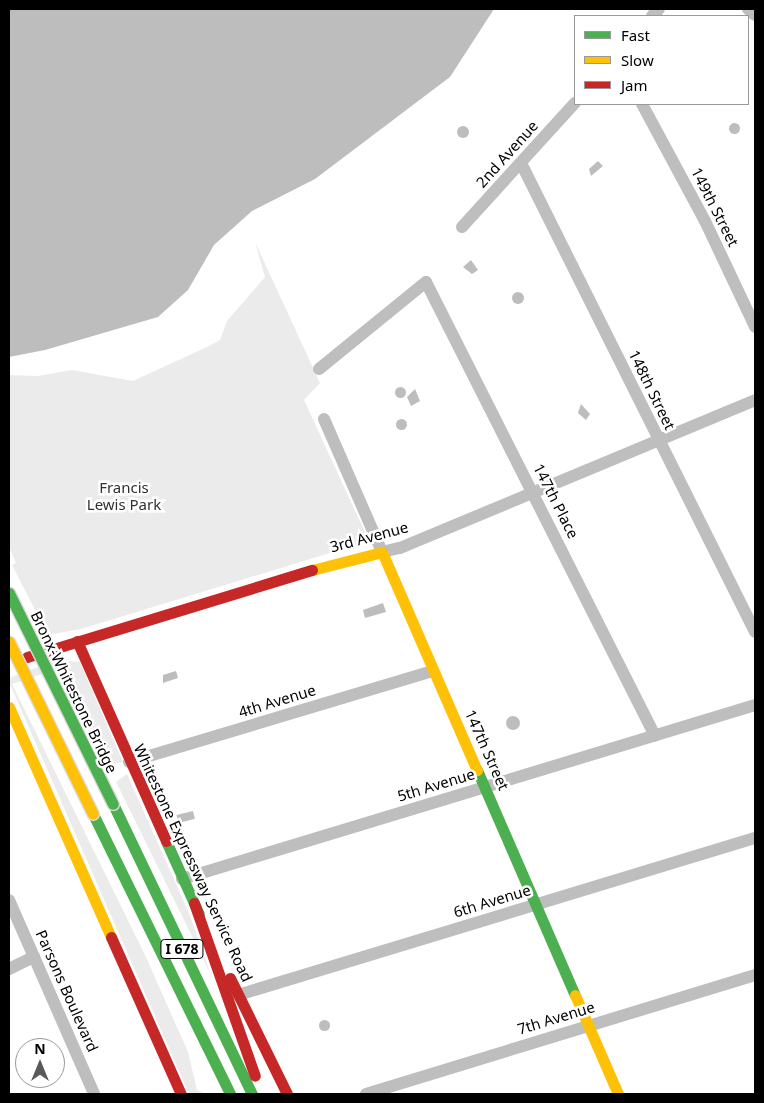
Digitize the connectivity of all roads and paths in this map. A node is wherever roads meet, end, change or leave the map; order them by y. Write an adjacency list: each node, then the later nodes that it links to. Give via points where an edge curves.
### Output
1 (748, 9): 2 (street)
2 (755, 15)
3 (574, 104): 5 (street, 2nd Avenue)
4 (643, 105): 7 (street, 149th Street, via 705,221)
5 (521, 163): 6 (street, 2nd Avenue); 11 (street, 148th Street)
6 (462, 227)
7 (755, 326)
8 (319, 369): 12 (street, 147th Place, via 426,282)
9 (755, 400): 11 (street, 3rd Avenue)
10 (324, 419): 13 (street, 147th Street)
11 (659, 441): 12 (street, 3rd Avenue); 15 (street, 148th Street)
12 (534, 493): 13 (street, 3rd Avenue, via 400,548); 22 (street, 147th Place)
13 (382, 552): 16 (main road, 3rd Avenue); 19 (main road, 147th Street)
14 (9, 593): 38 (main road, Bronx-Whitestone Bridge / I 678, bridge)
15 (755, 632)
16 (77, 641): 18 (main road, 3rd Avenue); 23 (main road, Whitestone Expressway Service Road)
17 (9, 642): 35 (main road, I 678, bridge)
18 (9, 663)
19 (434, 671): 23 (street, 4th Avenue); 24 (main road, 147th Street)
20 (755, 705): 22 (street, 5th Avenue)
21 (9, 707): 37 (main road)
22 (655, 736): 24 (street, 5th Avenue)
23 (129, 762): 26 (main road, Whitestone Expressway Service Road)
24 (486, 787): 26 (street, 5th Avenue); 29 (main road, 147th Street)
25 (755, 838): 29 (street, 6th Avenue)
26 (182, 879): 28 (main road, Whitestone Expressway Service Road)
27 (9, 900): 30 (street, Parsons Boulevard)
28 (194, 903): 33 (main road, Whitestone Expressway Service Road); 39 (main road, via 240,1027)
29 (537, 904): 33 (street, 6th Avenue); 34 (main road, 147th Street)
30 (34, 957): 31 (street); 36 (street, Parsons Boulevard)
31 (9, 969)
32 (755, 974): 34 (street, 7th Avenue)
33 (238, 995): 40 (main road, Whitestone Expressway Service Road)
34 (590, 1024): 41 (street, 7th Avenue); 42 (main road, 147th Street)
35 (229, 1093)
36 (94, 1094)
37 (181, 1094)
38 (252, 1094)
39 (260, 1094)
40 (287, 1094)
41 (366, 1094)
42 (618, 1094)

